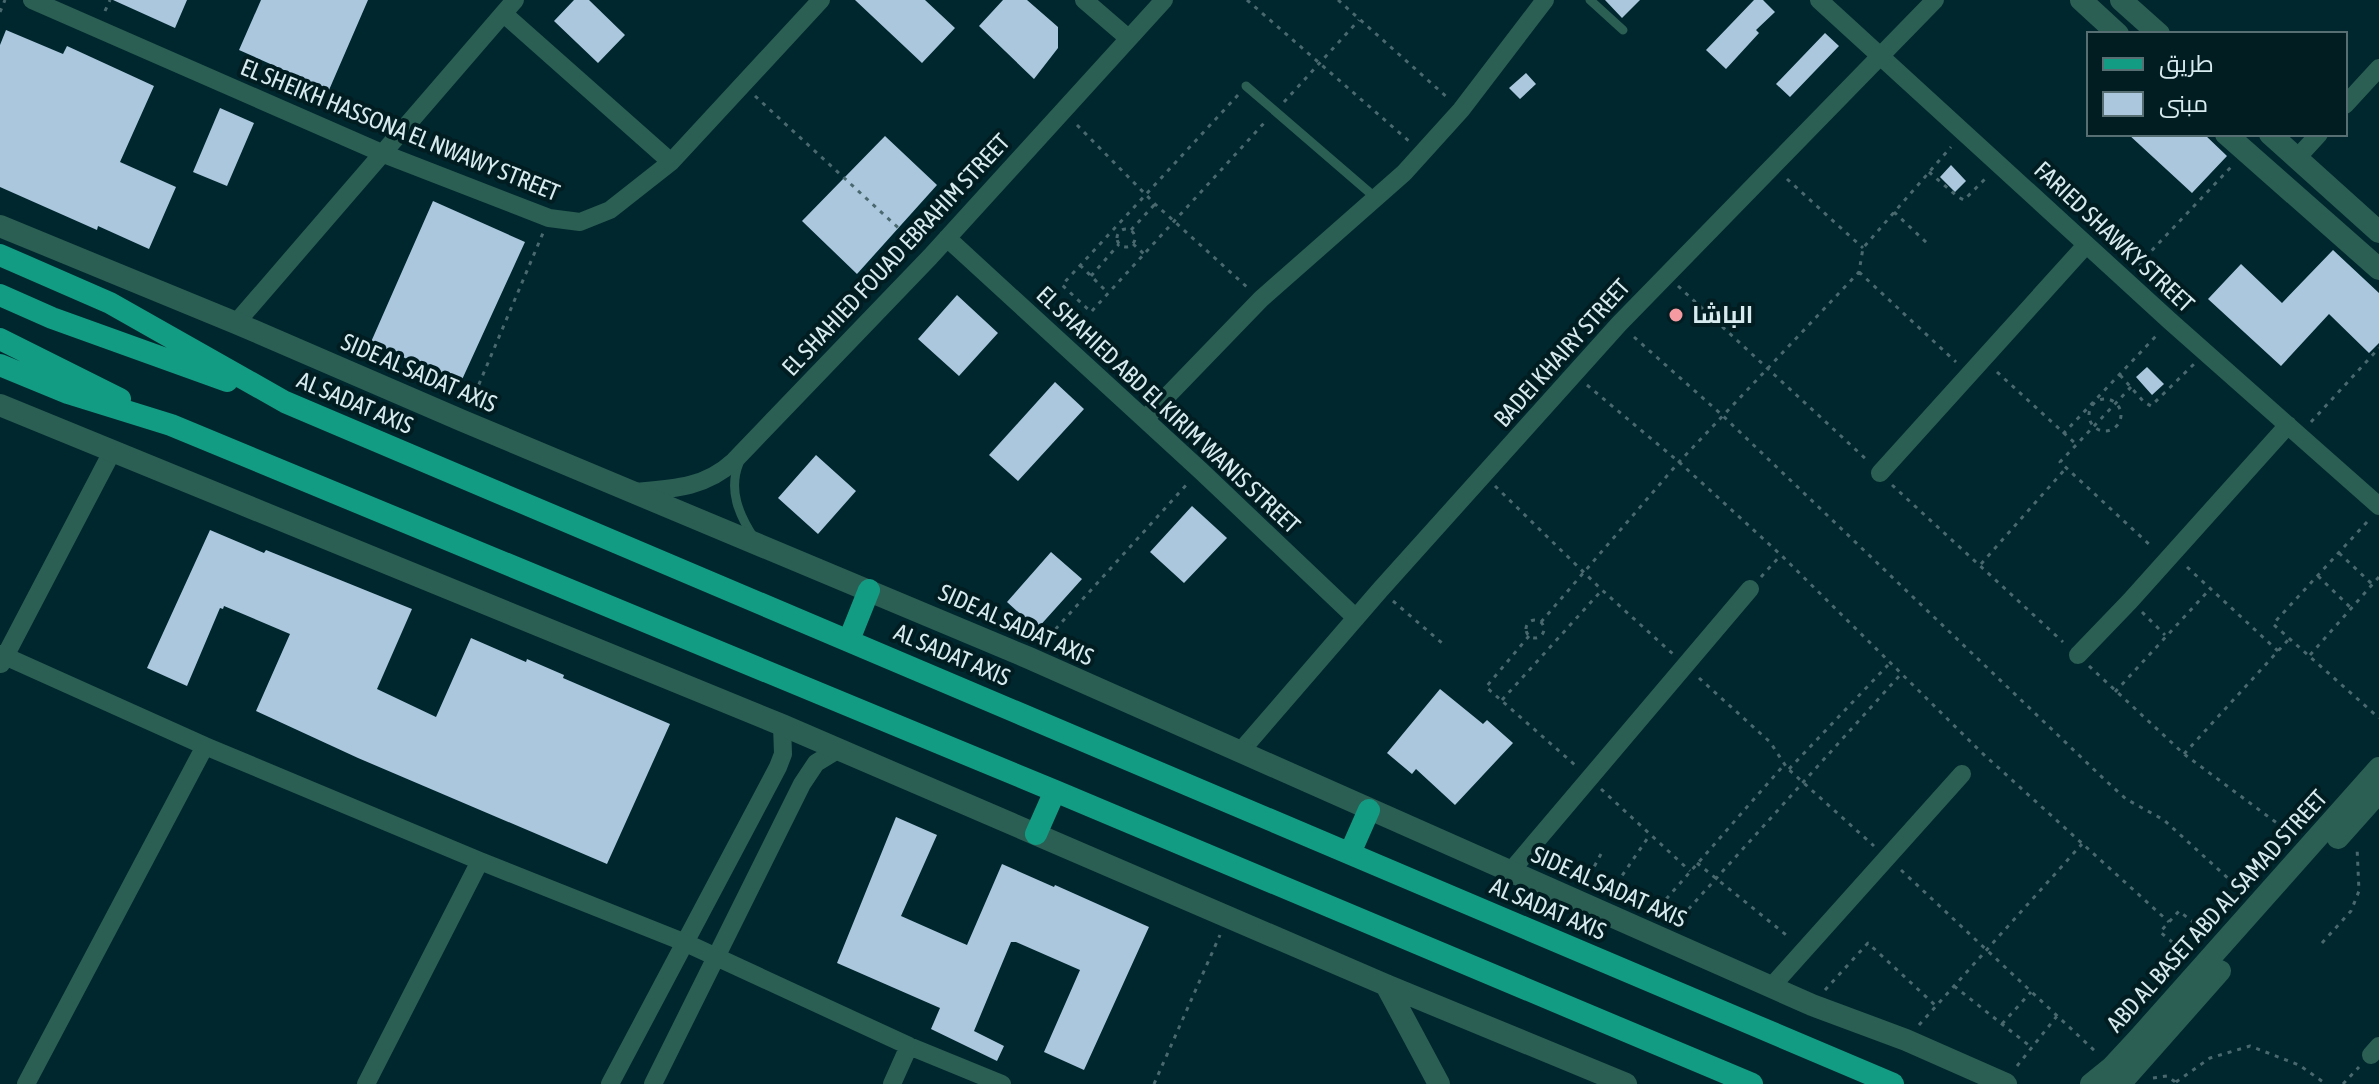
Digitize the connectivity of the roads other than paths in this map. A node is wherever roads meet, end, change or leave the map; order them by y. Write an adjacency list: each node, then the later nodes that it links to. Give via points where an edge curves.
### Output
1 (32, 0): 23 (street, EL SHEIKH HASSONA EL NWAWY STREET)
2 (821, 0): 25 (street, EL SHEIKH HASSONA EL NWAWY STREET)
3 (1084, 0): 15 (street)
4 (1164, 0): 15 (street, EL SHAHIED FOUAD EBRAHIM STREET)
5 (1545, 0): 26 (street, via 1461,110)
6 (1590, 0): 12 (lane)
7 (1819, 0): 16 (street, FARIED SHAWKY STREET)
8 (1935, 0): 16 (street, BADEI KHAIRY STREET)
9 (2081, 0): 13 (street)
10 (2121, 0): 14 (street)
11 (509, 7): 23 (street); 25 (street)
12 (1623, 30)
13 (2116, 32)
14 (2157, 32)
15 (1127, 37): 29 (street, EL SHAHIED FOUAD EBRAHIM STREET)
16 (1881, 57): 30 (street, FARIED SHAWKY STREET); 50 (street, BADEI KHAIRY STREET, via 1619,324)
17 (2379, 68): 19 (street)
18 (1246, 86): 26 (lane)
19 (2347, 103)
20 (2228, 136): 32 (street)
21 (2272, 136): 24 (street)
22 (2317, 136): 24 (street)
23 (384, 154): 25 (street, EL SHEIKH HASSONA EL NWAWY STREET, via 549,218 580,222 610,210); 34 (street)
24 (2297, 158): 28 (street)
25 (671, 162)
26 (1377, 199): 39 (street, via 1261,299)
27 (0, 226): 34 (street, SIDE AL SADAT AXIS)
28 (2379, 232)
29 (947, 238): 39 (street, EL SHAHIED ABD EL KIRIM WANIS STREET); 43 (street, EL SHAHIED FOUAD EBRAHIM STREET)
30 (2086, 245): 41 (street, FARIED SHAWKY STREET); 44 (street)
31 (0, 255): 37 (main road, AL SADAT AXIS, via 121,308)
32 (2379, 269)
33 (0, 295): 37 (main road)
34 (236, 323): 45 (street, SIDE AL SADAT AXIS)
35 (0, 339): 40 (main road)
36 (0, 365): 40 (main road)
37 (285, 402): 51 (main road, AL SADAT AXIS)
38 (0, 405): 42 (street)
39 (1145, 419): 50 (street, EL SHAHIED ABD EL KIRIM WANIS STREET)
40 (171, 425): 60 (main road)
41 (2294, 430): 46 (street, FARIED SHAWKY STREET); 52 (street)
42 (113, 450): 53 (street); 54 (street)
43 (743, 452): 45 (street, EL SHAHIED FOUAD EBRAHIM STREET, via 699,484); 47 (lane, via 734,491 742,519)
44 (1880, 473)
45 (634, 492): 47 (street, SIDE AL SADAT AXIS)
46 (2374, 513)
47 (757, 543): 49 (street, SIDE AL SADAT AXIS)
48 (1750, 589): 66 (street)
49 (869, 590): 51 (main road); 57 (street, SIDE AL SADAT AXIS)
50 (1356, 618): 57 (street, BADEI KHAIRY STREET)
51 (849, 640): 64 (main road, AL SADAT AXIS)
52 (2078, 655)
53 (2, 659): 55 (street)
54 (782, 725): 56 (street); 67 (street, via 778,767)
55 (205, 746): 65 (street); 73 (street)
56 (839, 749): 63 (street); 68 (street, via 808,773)
57 (1240, 752): 62 (street, SIDE AL SADAT AXIS)
58 (2379, 768): 72 (street, ABD AL BASET ABD AL SAMAD STREET)
59 (1962, 774): 70 (street)
60 (1055, 791): 63 (main road); 81 (main road)
61 (2379, 792): 72 (street, ABD AL BASET ABD AL SAMAD STREET)
62 (1369, 810): 64 (main road); 66 (street, SIDE AL SADAT AXIS)
63 (1036, 834): 69 (street)
64 (1350, 853): 82 (main road, AL SADAT AXIS)
65 (480, 861): 67 (street); 74 (street)
66 (1510, 872): 70 (street, SIDE AL SADAT AXIS)
67 (686, 943): 68 (street); 75 (street)
68 (715, 957): 71 (street); 76 (street)
69 (1386, 985): 79 (street); 80 (street)
70 (1771, 987): 83 (street, SIDE AL SADAT AXIS)
71 (909, 1046): 77 (street); 78 (street)
72 (2116, 1075): 84 (street, ABD AL BASET ABD AL SAMAD STREET)
73 (26, 1084)
74 (366, 1084)
75 (610, 1084)
76 (653, 1084)
77 (892, 1084)
78 (1002, 1084)
79 (1439, 1084)
80 (1626, 1084)
81 (1752, 1084)
82 (1893, 1084)
83 (2005, 1084)
84 (2091, 1084)

